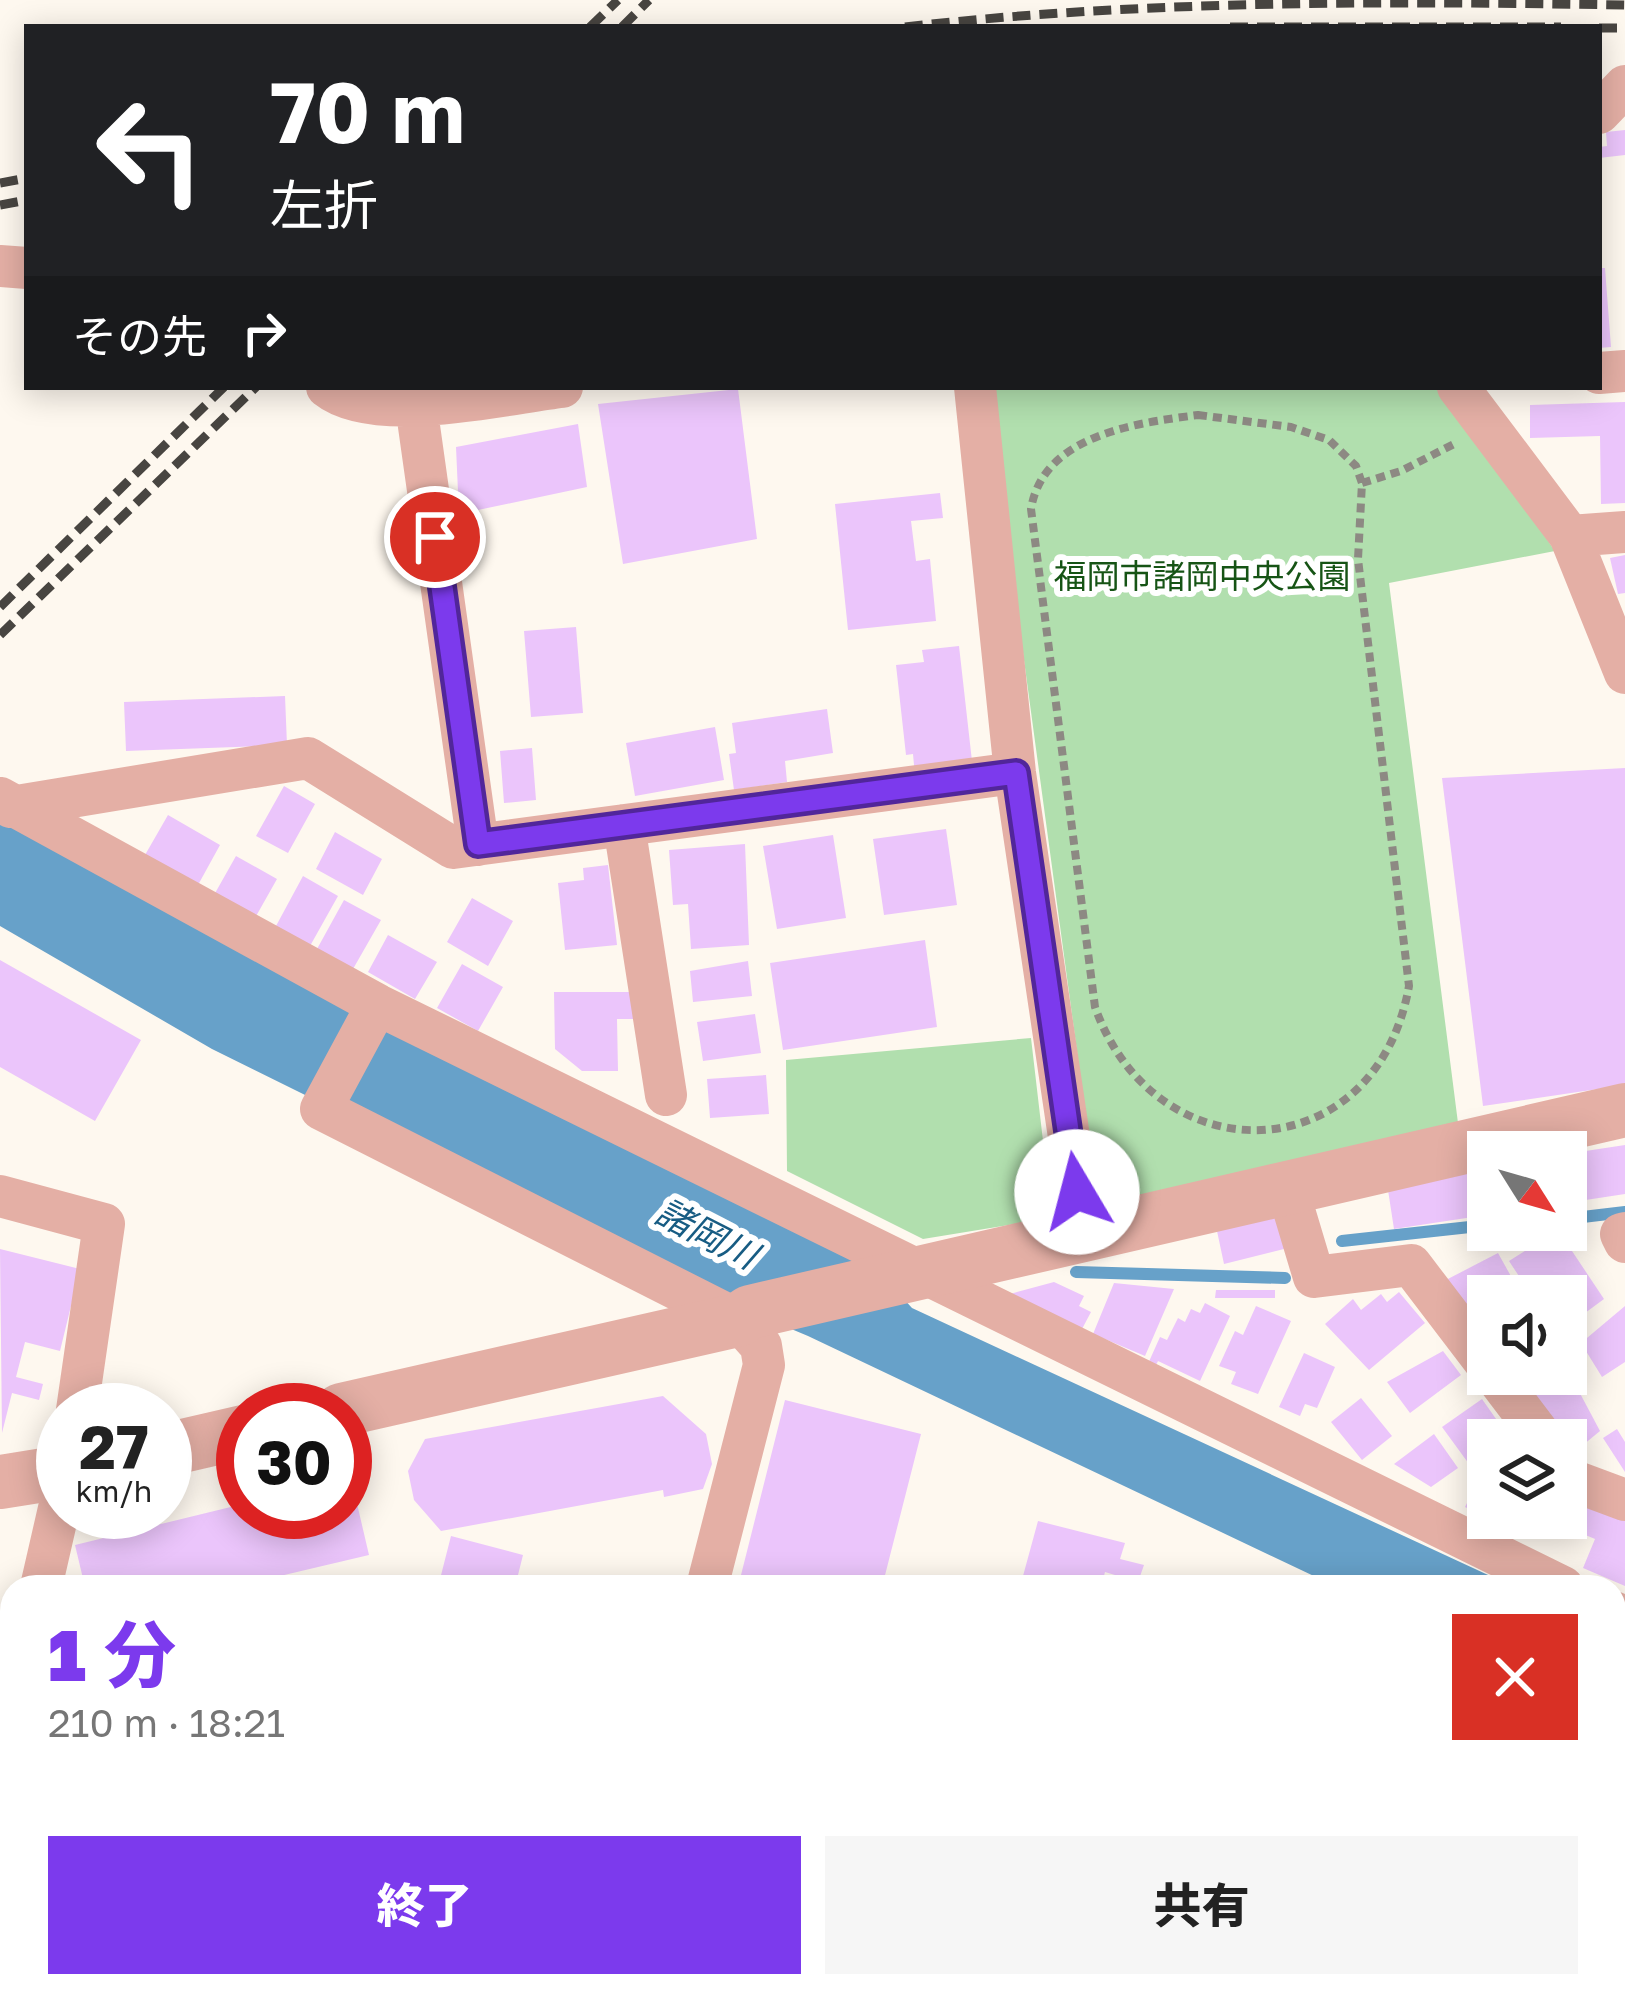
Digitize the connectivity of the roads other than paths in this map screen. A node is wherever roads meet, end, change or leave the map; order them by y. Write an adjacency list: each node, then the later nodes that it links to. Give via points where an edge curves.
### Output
1 (1625, 86): 2 (street)
2 (1602, 110)
3 (331, 390): 7 (street, via 342,399)
4 (538, 390): 7 (street)
5 (975, 390): 11 (street)
6 (1460, 390): 9 (street)
7 (416, 405): 14 (street)
8 (1625, 532): 9 (street)
9 (1570, 536): 10 (street)
10 (1625, 673)
11 (1016, 773): 13 (street); 21 (street)
12 (5, 803): 14 (street, via 308,758 453,848); 23 (street, via 378,1004)
13 (624, 825): 14 (street); 16 (street)
14 (478, 844)
15 (376, 1007): 24 (street, via 321,1109)
16 (666, 1095)
17 (1625, 1110): 18 (street)
18 (1287, 1187): 21 (street); 25 (street, via 1315,1276 1411,1264)
19 (0, 1196): 26 (street, via 104,1224)
20 (1625, 1233): 22 (street)
21 (1084, 1238): 23 (street)
22 (1625, 1243)
23 (906, 1272): 24 (street); 37 (street)
24 (744, 1316): 28 (street); 36 (street, via 764,1365)
25 (1467, 1338)
26 (81, 1383)
27 (1510, 1395): 29 (street)
28 (372, 1403)
29 (1528, 1419)
30 (36, 1476): 31 (street)
31 (0, 1482)
32 (1587, 1486): 33 (street)
33 (1625, 1500)
34 (52, 1539): 35 (street)
35 (43, 1575)
36 (710, 1575)
37 (1538, 1575)

